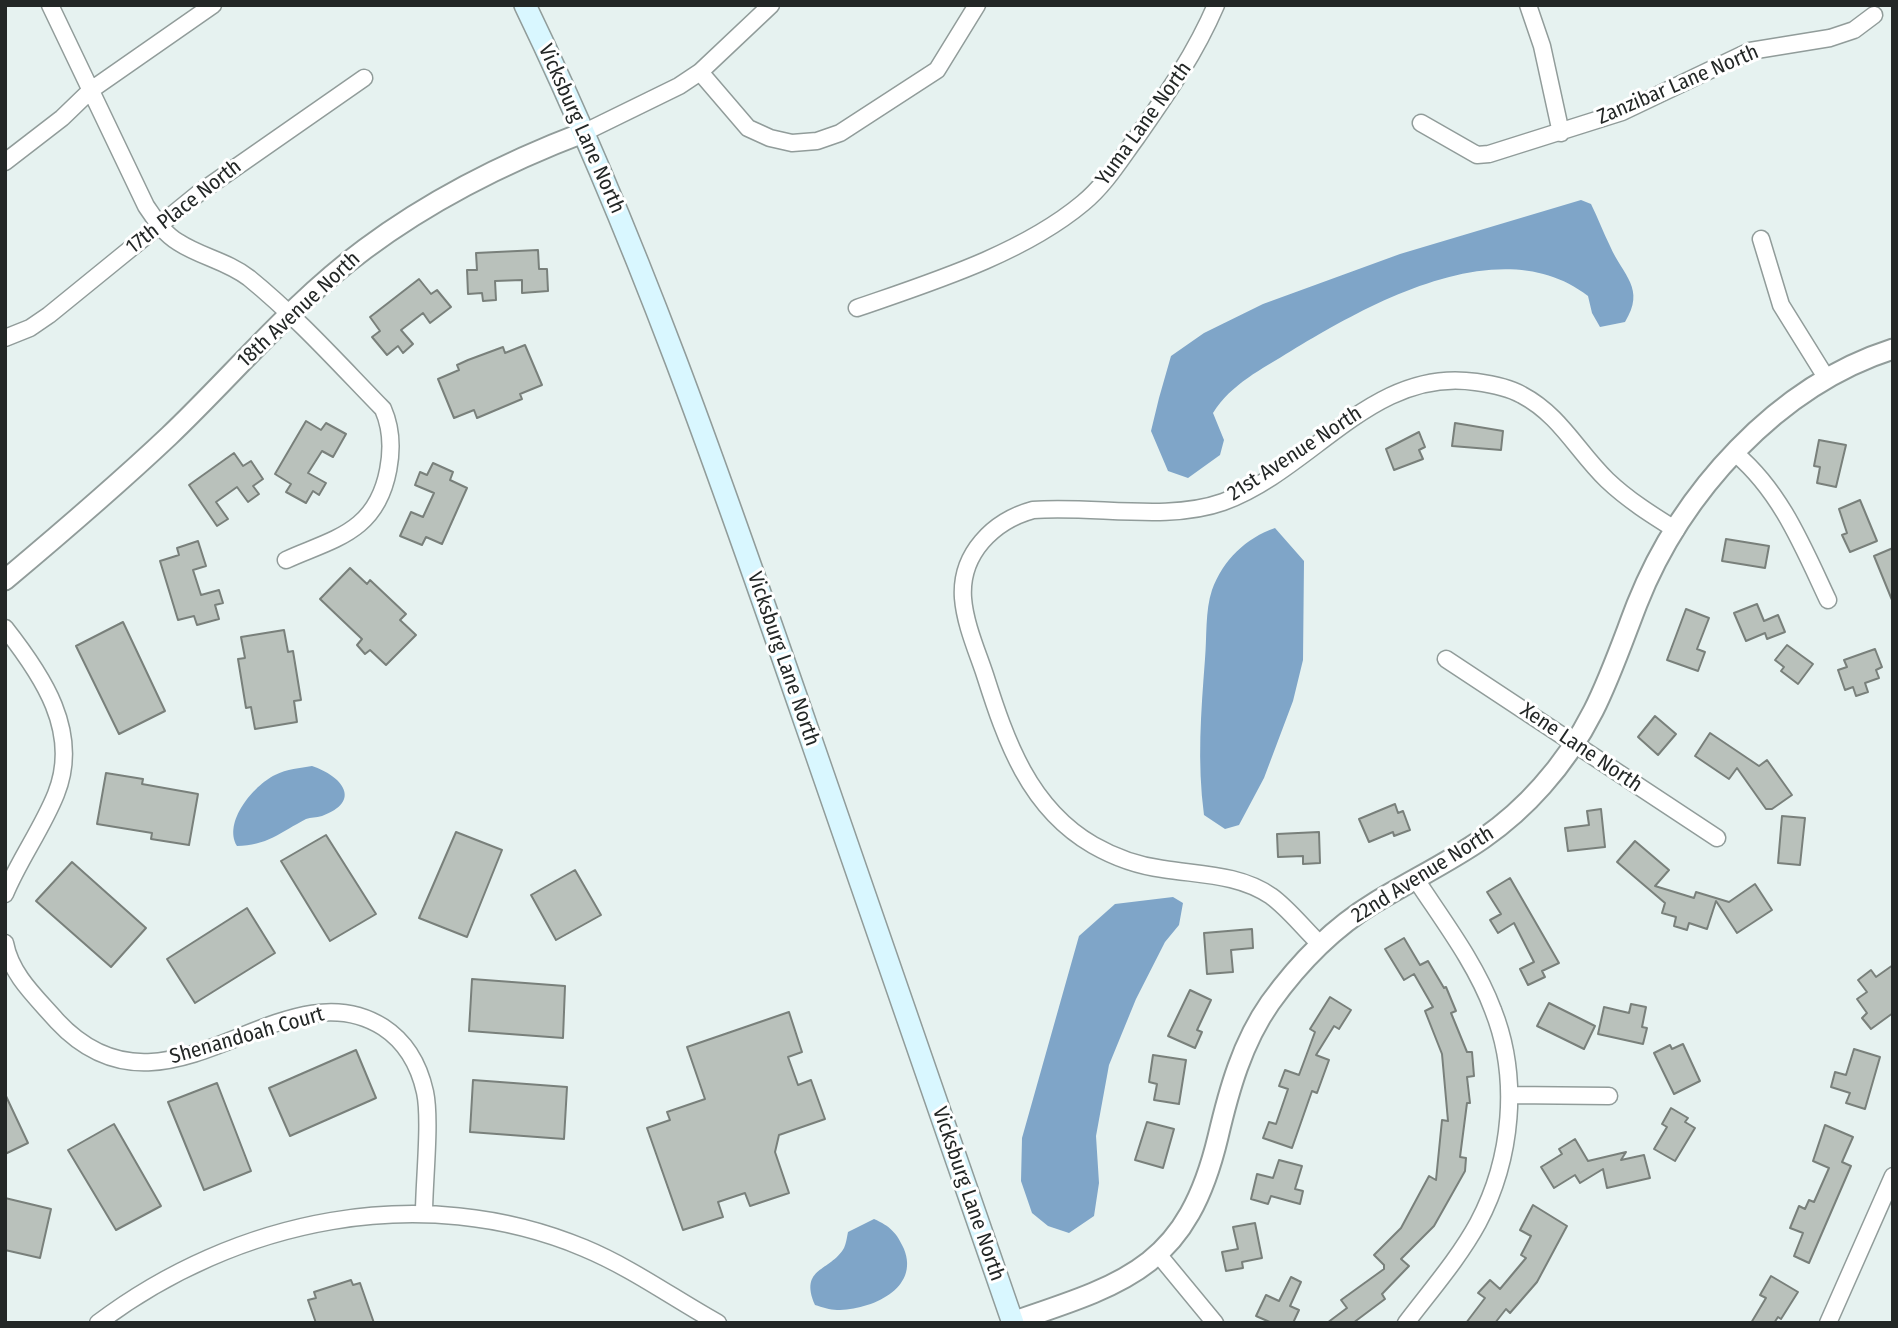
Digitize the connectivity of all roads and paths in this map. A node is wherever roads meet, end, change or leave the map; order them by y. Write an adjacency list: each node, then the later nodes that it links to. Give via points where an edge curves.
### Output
1 (50, 5): 11 (street)
2 (213, 5): 11 (street)
3 (525, 5): 13 (main road, Vicksburg Lane North)
4 (771, 5): 9 (street, 18th Avenue North)
5 (976, 5): 9 (street, via 937,70 840,133 817,141 792,143 747,128)
6 (1216, 5): 18 (street, Yuma Lane North, via 1188,66 1103,184 1083,204 968,270)
7 (1528, 5): 14 (street)
8 (1874, 15): 14 (street, Zanzibar Lane North, via 1854,30 1830,38 1750,51 1622,111)
9 (699, 72): 13 (street, 18th Avenue North)
10 (364, 78): 16 (street, 17th Place North, via 235,166)
11 (90, 90): 15 (street); 16 (street)
12 (1421, 123): 14 (street, Zanzibar Lane North, via 1477,155)
13 (585, 132): 19 (street, 18th Avenue North, via 483,175 422,210 364,250); 41 (main road, Vicksburg Lane North, via 657,306 722,483)
14 (1561, 132)
15 (5, 162)
16 (159, 225): 19 (street, via 178,242 247,277); 20 (street, 17th Place North, via 49,315)
17 (1761, 239): 22 (street, via 1781,305)
18 (857, 308)
19 (291, 314): 25 (street, via 383,409 392,444 377,498 359,524); 26 (street, 18th Avenue North, via 170,435)
20 (5, 338)
21 (1893, 349): 22 (street, 22nd Avenue North)
22 (1827, 379): 23 (street, 22nd Avenue North, via 1786,405)
23 (1736, 454): 24 (street, 22nd Avenue North); 27 (street, via 1772,492)
24 (1676, 530): 30 (street, 22nd Avenue North, via 1638,604 1602,698); 35 (street, 21st Avenue North, via 1614,486 1545,409 1519,393 1459,379 1427,382 1396,392 1224,502 1169,510 1041,509 1016,515 984,538 972,555 963,598 1003,732 1038,797 1093,845 1150,866 1221,876 1270,896)
25 (285, 560)
26 (5, 580)
27 (1828, 600)
28 (5, 628): 33 (street, via 40,674 53,700 63,747 57,793)
29 (1446, 659): 30 (street, Xene Lane North)
30 (1575, 745): 31 (street, Xene Lane North); 32 (street, 22nd Avenue North, via 1505,822)
31 (1717, 838)
32 (1418, 881): 35 (street, 22nd Avenue North, via 1373,904); 36 (street, via 1476,972 1494,1011)
33 (5, 894)
34 (5, 943): 39 (street, Shenandoah Court, via 19,978 37,999 78,1042 104,1056 135,1062 173,1059 324,1011 348,1012 371,1020 408,1050 425,1095)
35 (1321, 944): 40 (street, 22nd Avenue North, via 1269,1006 1245,1048 1195,1207)
36 (1510, 1095): 37 (street); 45 (street, via 1501,1161 1487,1203 1461,1250)
37 (1609, 1096)
38 (1893, 1176): 46 (street)
39 (424, 1213): 42 (street, via 352,1217 295,1227 239,1244 166,1278); 43 (street, via 526,1229 581,1247)
40 (1158, 1254): 41 (street, 22nd Avenue North, via 1124,1280); 44 (street)
41 (1011, 1322)
42 (98, 1323)
43 (718, 1323)
44 (1215, 1323)
45 (1406, 1323)
46 (1828, 1323)

